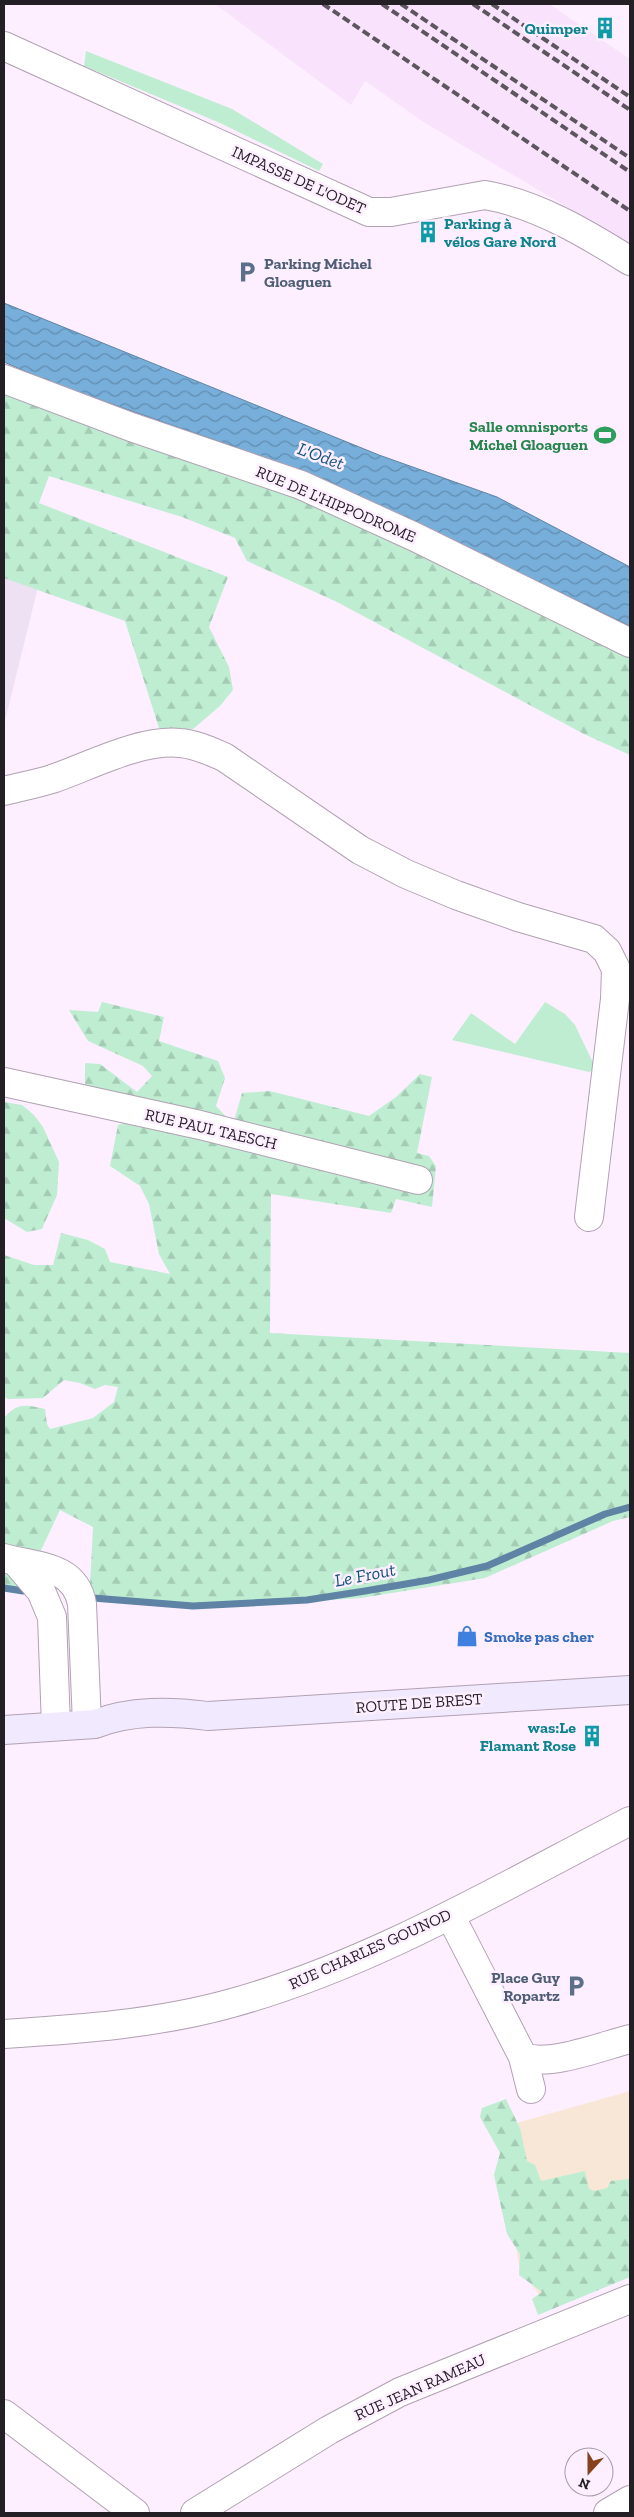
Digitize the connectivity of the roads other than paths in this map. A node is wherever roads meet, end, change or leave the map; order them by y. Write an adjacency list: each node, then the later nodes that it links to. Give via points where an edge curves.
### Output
1 (4, 46): 2 (street, IMPASSE DE L'ODET, via 369,212 391,212 485,195 497,197 566,225)
2 (630, 261)
3 (4, 379): 4 (street, RUE DE L'HIPPODROME, via 131,427 301,485 407,533)
4 (630, 643)
5 (4, 791): 8 (street, via 157,744 180,743 202,748 224,757 360,850 406,874 518,917 594,939 607,952 616,969)
6 (4, 1082): 7 (street, RUE PAUL TAESCH)
7 (418, 1180)
8 (589, 1217)
9 (10, 1560): 11 (street, via 58,1571 77,1587 82,1604); 12 (street, via 38,1587 52,1617)
10 (630, 1690): 11 (main road, ROUTE DE BREST, via 208,1716 139,1714)
11 (91, 1724): 12 (main road, ROUTE DE BREST)
12 (56, 1726): 13 (main road, ROUTE DE BREST)
13 (4, 1730)
14 (630, 1822): 15 (street, RUE CHARLES GOUNOD)
15 (450, 1915): 16 (street, RUE CHARLES GOUNOD, via 332,1970 231,2004 137,2023); 18 (street)
16 (4, 2034)
17 (630, 2038): 18 (street, via 558,2057 531,2060)
18 (523, 2057): 19 (street)
19 (531, 2089)
20 (630, 2299): 24 (street, RUE JEAN RAMEAU, via 400,2392 328,2430)
21 (4, 2414): 23 (street)
22 (630, 2500): 25 (street)
23 (136, 2513)
24 (195, 2513)
25 (608, 2513)

